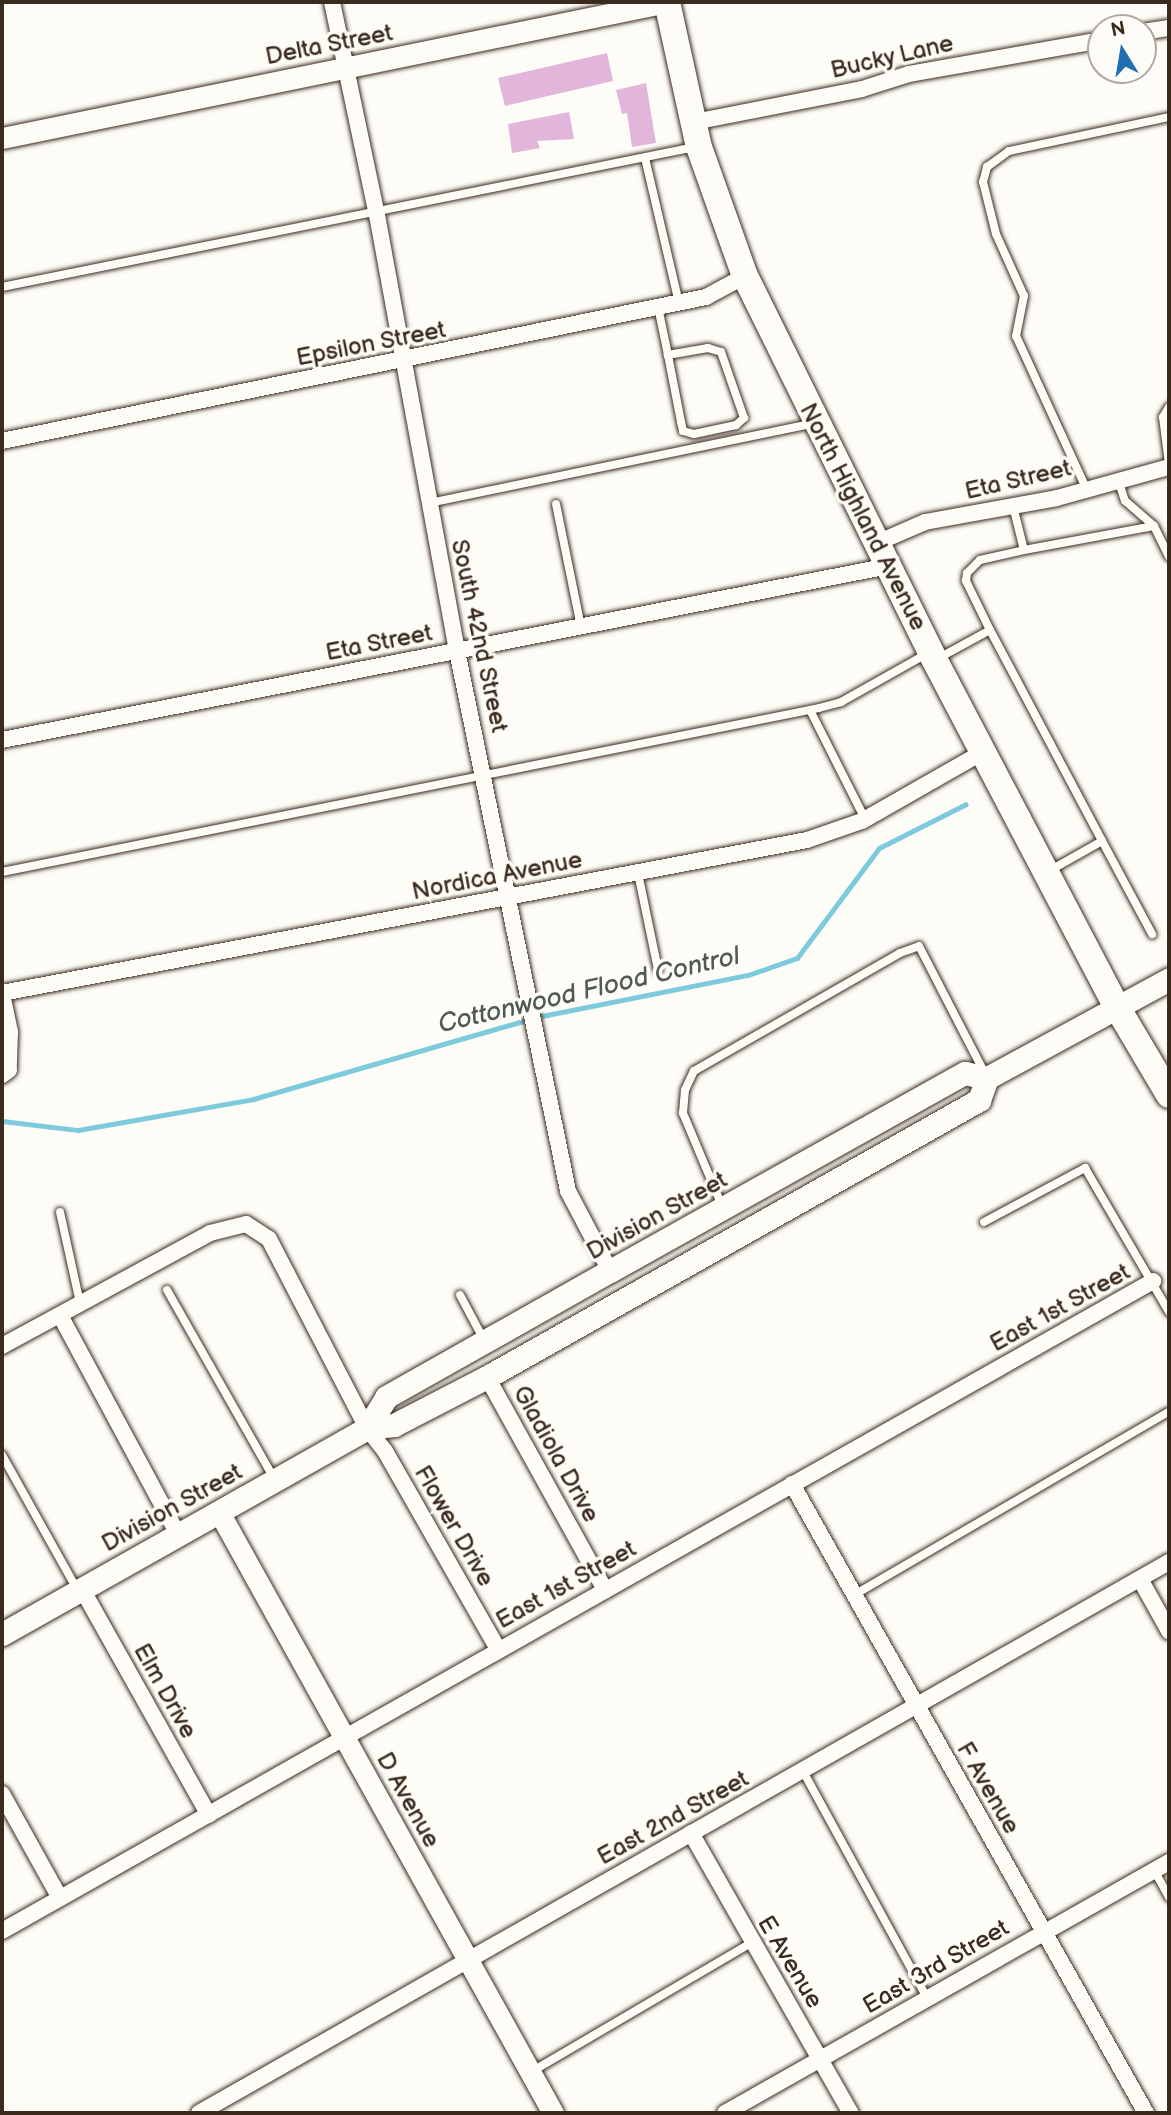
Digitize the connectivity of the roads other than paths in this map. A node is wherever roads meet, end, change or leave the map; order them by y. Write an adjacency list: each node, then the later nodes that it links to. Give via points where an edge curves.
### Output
1 (332, 2): 4 (street, South 42nd Street)
2 (667, 2): 4 (street, Delta Street); 6 (main road, North Highland Avenue)
3 (1087, 42): 6 (street, Bucky Lane, via 909,74)
4 (345, 68): 7 (street, Delta Street); 9 (street, South 42nd Street)
5 (1169, 117): 21 (lane, via 1009,151 987,167 983,182 996,234 1024,296 1016,336)
6 (696, 134): 8 (lane); 10 (main road, North Highland Avenue)
7 (2, 138)
8 (645, 158): 9 (lane); 12 (lane)
9 (377, 215): 11 (lane); 15 (street, South 42nd Street)
10 (745, 276): 12 (street, Epsilon Street, via 705,297); 17 (main road, North Highland Avenue)
11 (2, 287)
12 (679, 303): 13 (street, Epsilon Street)
13 (658, 307): 14 (lane); 15 (street, Epsilon Street)
14 (668, 355): 14 (lane, via 683,431 694,434 736,425 744,418 721,352 708,348)
15 (402, 362): 18 (street, Epsilon Street); 22 (street, South 42nd Street)
16 (1169, 407): 19 (lane, via 1163,418)
17 (815, 423): 22 (lane); 27 (main road, North Highland Avenue)
18 (2, 441)
19 (1169, 465): 20 (street, Eta Street)
20 (1118, 480): 21 (street, Eta Street); 25 (lane, via 1125,501)
21 (1086, 488): 24 (street, Eta Street)
22 (429, 503): 31 (street, South 42nd Street)
23 (556, 504): 29 (lane)
24 (1013, 506): 26 (lane); 27 (street, Eta Street, via 925,522)
25 (1154, 526): 26 (lane); 28 (lane)
26 (1024, 550): 30 (lane, via 980,560 967,573 966,582)
27 (884, 554): 29 (street, Eta Street); 32 (main road, North Highland Avenue)
28 (1169, 557)
29 (581, 627): 31 (street, Eta Street)
30 (990, 630): 32 (lane); 38 (lane)
31 (457, 651): 34 (street, Eta Street); 36 (street, South 42nd Street)
32 (934, 655): 33 (lane, via 841,702); 35 (main road, North Highland Avenue)
33 (810, 710): 36 (lane); 37 (lane)
34 (2, 740)
35 (983, 752): 37 (street, Nordica Avenue); 40 (main road, North Highland Avenue)
36 (485, 773): 39 (lane); 42 (street, South 42nd Street)
37 (865, 819): 41 (street, Nordica Avenue, via 807,840)
38 (1102, 841): 40 (lane); 43 (lane)
39 (2, 872)
40 (1046, 872): 47 (main road, North Highland Avenue)
41 (638, 873): 42 (street, Nordica Avenue); 44 (lane)
42 (509, 897): 46 (street, Nordica Avenue); 54 (street, South 42nd Street, via 568,1191)
43 (1152, 933)
44 (658, 970)
45 (1169, 979): 47 (main road, Division Street)
46 (2, 994): 48 (street, via 10,1032)
47 (1117, 1007): 49 (main road, Division Street); 50 (main road, North Highland Avenue)
48 (5, 1072)
49 (987, 1078): 51 (main road, Division Street, via 965,1073); 51 (lane, via 919,946 900,953 694,1071 685,1090 684,1113); 63 (main road, Division Street, via 979,1100)
50 (1169, 1095)
51 (724, 1209): 54 (main road, Division Street)
52 (60, 1212): 58 (lane)
53 (984, 1222): 55 (lane, via 1085,1168)
54 (610, 1271): 61 (main road, Division Street)
55 (1153, 1282): 59 (lane); 68 (street, East 1st Street)
56 (167, 1290): 67 (lane)
57 (460, 1295): 61 (lane)
58 (80, 1306): 60 (street, Flower Drive); 65 (street, Flower Drive, via 210,1233 246,1224 269,1239)
59 (1169, 1312)
60 (61, 1317): 62 (street, Flower Drive); 70 (street)
61 (486, 1343): 65 (main road, Division Street, via 386,1397)
62 (2, 1346)
63 (487, 1377): 65 (main road, Division Street, via 394,1426); 74 (street, Gladiola Drive)
64 (1169, 1412): 75 (lane)
65 (367, 1427): 67 (main road, Division Street); 78 (street, Flower Drive)
66 (2, 1455): 73 (lane)
67 (275, 1481): 69 (main road, Division Street)
68 (792, 1485): 74 (street, East 1st Street); 75 (street, F Avenue)
69 (219, 1512): 70 (main road, Division Street); 80 (street, D Avenue)
70 (178, 1534): 73 (main road, Division Street)
71 (1169, 1562): 72 (street, East 2nd Street)
72 (1140, 1578): 76 (street); 79 (street, East 2nd Street)
73 (80, 1590): 77 (main road, Division Street); 83 (street, Elm Drive)
74 (605, 1590): 78 (street, East 1st Street)
75 (853, 1595): 79 (street, F Avenue)
76 (1169, 1631)
77 (2, 1634)
78 (498, 1649): 80 (street, East 1st Street)
79 (914, 1708): 81 (street, East 2nd Street); 90 (street, F Avenue)
80 (343, 1738): 83 (street, East 1st Street); 92 (street, D Avenue)
81 (804, 1773): 84 (street, East 2nd Street); 93 (lane)
82 (2, 1794): 88 (street)
83 (209, 1815): 88 (street, East 1st Street)
84 (691, 1833): 91 (street, E Avenue); 92 (street, East 2nd Street)
85 (1169, 1862): 86 (street, East 3rd Street)
86 (1154, 1870): 87 (lane); 90 (street, East 3rd Street)
87 (1169, 1897)
88 (60, 1898): 89 (street, East 1st Street)
89 (2, 1931)
90 (1046, 1931): 93 (street, East 3rd Street); 100 (street, F Avenue)
91 (751, 1943): 94 (street, E Avenue); 95 (lane)
92 (467, 1961): 95 (street, D Avenue); 96 (street, East 2nd Street)
93 (927, 1998): 94 (street, East 3rd Street)
94 (821, 2059): 98 (street, East 3rd Street); 99 (street, E Avenue)
95 (531, 2072): 97 (street, D Avenue)
96 (199, 2113)
97 (553, 2113)
98 (725, 2113)
99 (851, 2113)
100 (1146, 2113)

